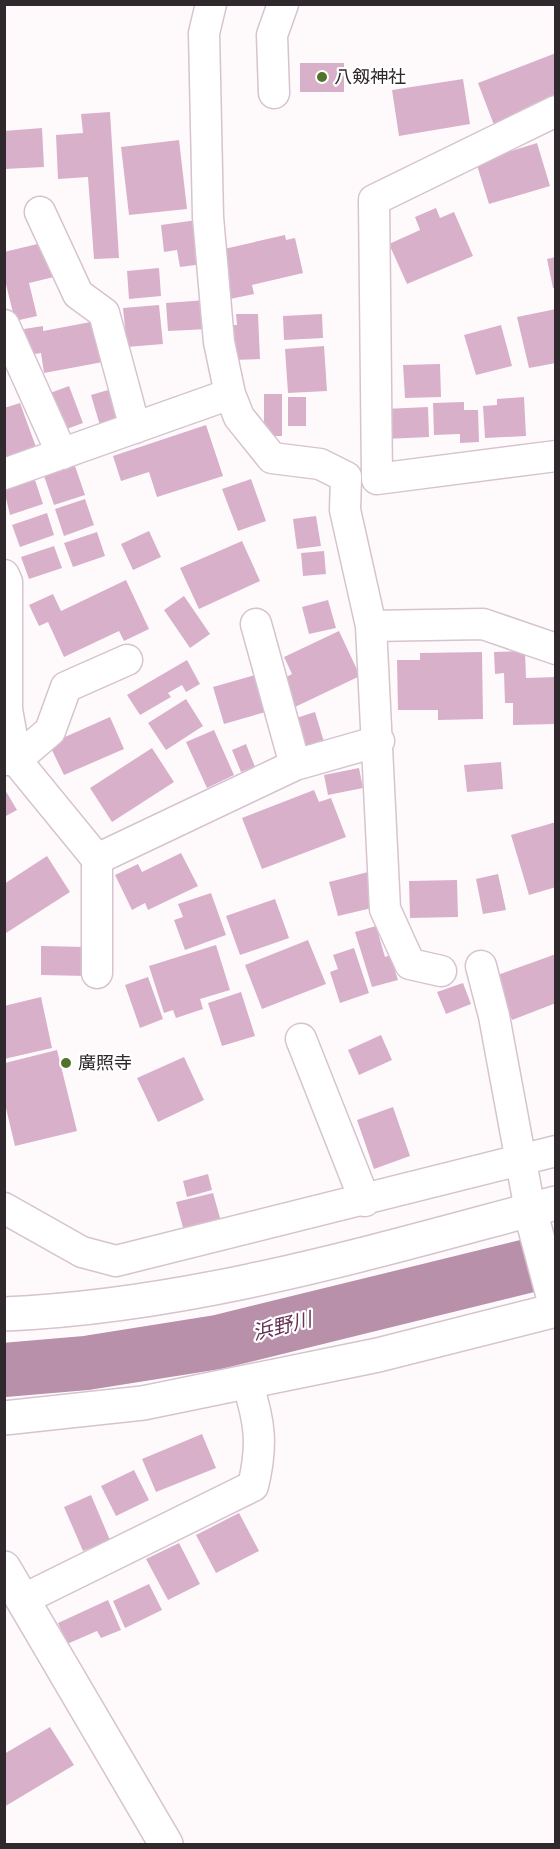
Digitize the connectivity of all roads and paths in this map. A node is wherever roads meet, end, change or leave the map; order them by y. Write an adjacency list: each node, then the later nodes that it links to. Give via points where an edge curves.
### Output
1 (211, 4): 7 (street, via 204,33 208,217 219,342)
2 (283, 4): 3 (street, via 272,35)
3 (274, 93)
4 (555, 111): 13 (street, via 374,200)
5 (40, 212): 8 (street, via 78,294 104,313)
6 (4, 325): 9 (street)
7 (230, 394): 8 (street); 12 (street, via 238,417 272,458 320,464)
8 (135, 428): 9 (street)
9 (62, 454): 11 (street)
10 (555, 456): 13 (street)
11 (4, 474)
12 (346, 477): 13 (street); 16 (street, via 345,510)
13 (376, 479)
14 (4, 575): 20 (street)
15 (256, 624): 21 (street)
16 (371, 627): 17 (street, via 483,624); 19 (street)
17 (555, 648)
18 (127, 660): 20 (street, via 66,687 50,731)
19 (379, 741): 21 (street); 24 (street, via 385,909 410,964)
20 (10, 760): 22 (street)
21 (295, 765): 22 (street)
22 (97, 859): 25 (street)
23 (481, 966): 28 (street, via 494,1016)
24 (441, 971)
25 (97, 973)
26 (302, 1039): 29 (street)
27 (555, 1151): 28 (street)
28 (519, 1161): 29 (street); 30 (street)
29 (365, 1201): 32 (street)
30 (542, 1207): 33 (street, via 354,1257); 34 (street)
31 (4, 1208): 32 (street, via 82,1252)
32 (116, 1261): 33 (street)
33 (125, 1303): 35 (street)
34 (555, 1308): 36 (street, via 378,1355)
35 (4, 1314)
36 (247, 1382): 37 (street, via 143,1403); 39 (street, via 258,1417 260,1455 253,1486)
37 (4, 1418)
38 (4, 1568): 39 (street)
39 (24, 1599): 40 (street)
40 (166, 1845)

